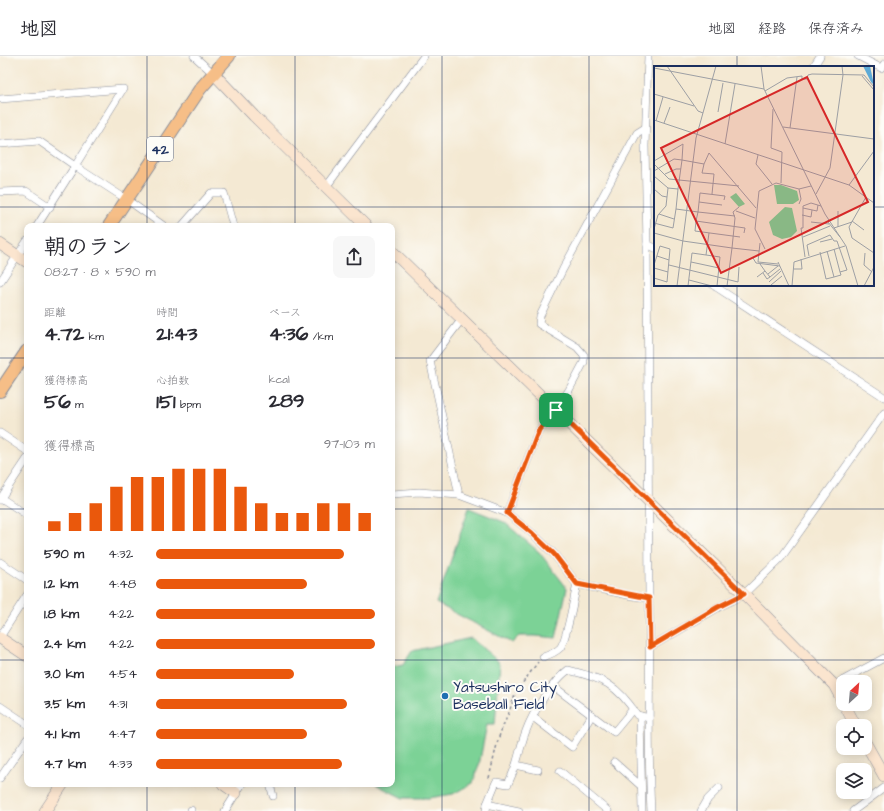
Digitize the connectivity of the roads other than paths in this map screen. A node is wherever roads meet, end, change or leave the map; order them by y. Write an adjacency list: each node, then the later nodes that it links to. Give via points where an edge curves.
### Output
1 (194, 56): 9 (street)
2 (229, 56): 9 (main road, 42)
3 (424, 56): 14 (street)
4 (648, 56): 11 (street)
5 (820, 56): 8 (street)
6 (858, 56): 7 (street, via 881,68)
7 (884, 64)
8 (814, 66)
9 (214, 74): 14 (street); 16 (main road, 42)
10 (0, 99): 13 (street, via 123,89)
11 (645, 128): 25 (street); 35 (street, via 637,133 540,316 540,324 577,347 584,355 584,362)
12 (0, 144): 13 (street, via 39,141)
13 (75, 166): 16 (street); 17 (street)
14 (326, 186): 23 (street)
15 (0, 192): 17 (street, via 26,191)
16 (126, 199): 19 (main road, 42); 20 (street)
17 (50, 207): 18 (street)
18 (39, 223)
19 (111, 223)
20 (160, 223)
21 (185, 223): 22 (street, via 211,194 224,193)
22 (232, 223)
23 (363, 223)
24 (0, 244): 28 (street)
25 (647, 244): 26 (street); 43 (street)
26 (654, 248)
27 (395, 254): 31 (street)
28 (22, 259): 29 (street)
29 (0, 282)
30 (715, 286): 34 (street)
31 (462, 319): 35 (street); 41 (street, via 430,361)
32 (24, 355): 33 (main road)
33 (0, 391)
34 (884, 397)
35 (556, 410): 43 (street); 45 (street, via 539,430)
36 (884, 413): 49 (street, via 782,558)
37 (0, 433): 38 (street)
38 (24, 449)
39 (24, 464): 42 (street)
40 (395, 494): 41 (street, via 426,492)
41 (459, 495): 45 (street)
42 (1, 499): 44 (street)
43 (648, 500): 49 (street); 50 (street)
44 (24, 512)
45 (507, 513): 48 (street, via 554,554)
46 (0, 562): 47 (street)
47 (24, 578)
48 (577, 584): 50 (street); 55 (street, via 565,638 560,648 552,654)
49 (744, 594): 53 (street); 57 (street)
50 (649, 598): 53 (street)
51 (24, 600): 52 (street)
52 (0, 638): 54 (street)
53 (650, 647): 65 (street)
54 (24, 654)
55 (543, 656)
56 (884, 658): 57 (street)
57 (834, 685): 59 (street)
58 (553, 686): 61 (street, via 568,670 587,675 604,680 615,688); 62 (street); 64 (street)
59 (836, 689)
60 (0, 706): 66 (street)
61 (633, 709): 62 (street, via 614,732); 63 (street)
62 (592, 715): 64 (street, via 572,747)
63 (640, 716): 65 (street); 75 (street)
64 (533, 717): 70 (street)
65 (649, 718): 88 (street, via 648,766)
66 (24, 722)
67 (24, 743): 74 (street)
68 (872, 755): 73 (street)
69 (614, 762): 75 (street)
70 (516, 765): 71 (street); 82 (street, via 508,784 496,782)
71 (538, 770)
72 (560, 771): 86 (street)
73 (884, 776)
74 (0, 778)
75 (642, 786): 87 (street)
76 (61, 787): 83 (street)
77 (271, 787): 81 (street)
78 (239, 788): 84 (street)
79 (719, 788): 89 (street, via 708,798)
80 (884, 788): 90 (street)
81 (273, 796)
82 (487, 807): 85 (street)
83 (45, 811)
84 (225, 811)
85 (519, 811)
86 (608, 811)
87 (642, 811)
88 (651, 811)
89 (701, 811)
90 (853, 811)

